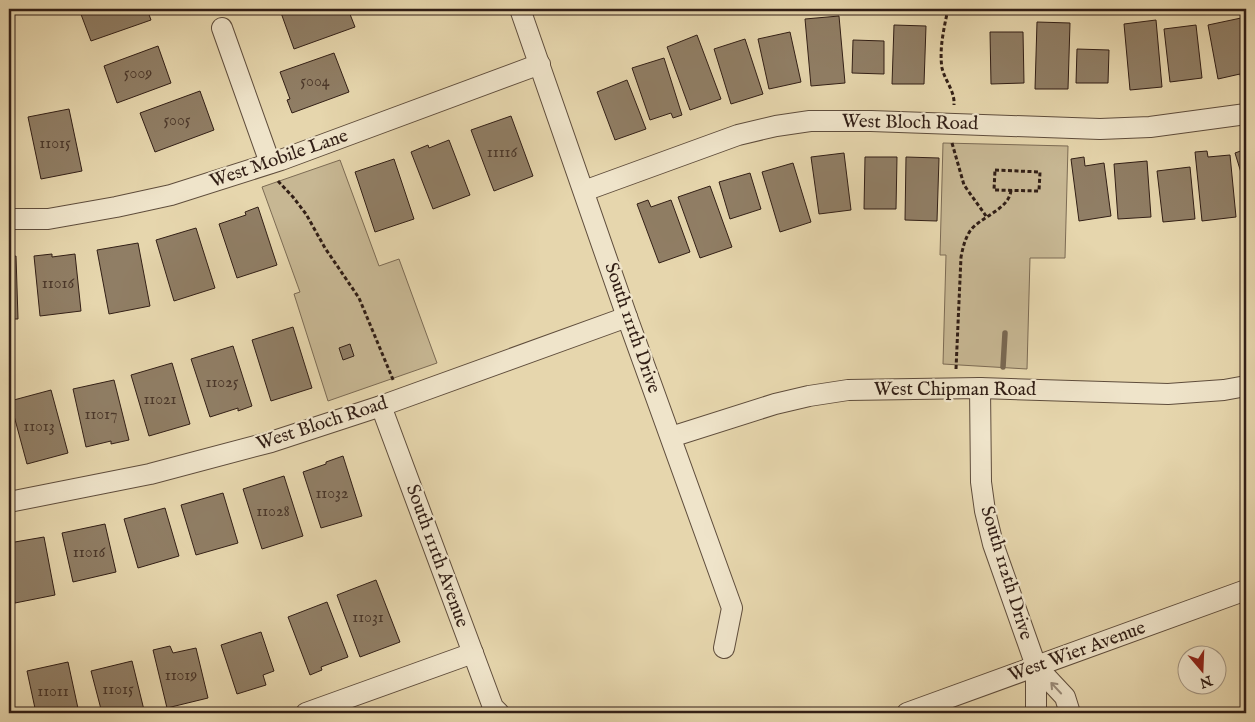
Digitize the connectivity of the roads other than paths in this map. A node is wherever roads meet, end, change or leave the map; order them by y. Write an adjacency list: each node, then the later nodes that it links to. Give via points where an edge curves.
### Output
1 (520, 9): 3 (street, South 111th Drive)
2 (222, 28): 5 (street)
3 (540, 64): 5 (street, West Mobile Lane); 6 (street, South 111th Drive)
4 (1246, 114): 6 (street, West Bloch Road, via 1150,127 1100,129 810,121 738,135)
5 (273, 170): 7 (street, West Mobile Lane, via 116,207 48,219)
6 (584, 191): 8 (street, South 111th Drive)
7 (9, 219)
8 (628, 317): 11 (street, West Bloch Road); 12 (street, South 111th Drive)
9 (1246, 386): 10 (street, West Chipman Road, via 1168,394)
10 (980, 388): 12 (street, West Chipman Road, via 848,390 809,396); 17 (street, South 112th Drive, via 981,482 985,511 993,544)
11 (381, 406): 13 (street, West Bloch Road, via 271,442 159,472); 16 (street, South 111th Avenue)
12 (670, 437): 15 (street, South 111th Drive, via 732,608)
13 (9, 502)
14 (1246, 590): 17 (street, West Wier Avenue)
15 (724, 648)
16 (473, 653): 18 (street, South 111th Avenue); 19 (street)
17 (1036, 666): 20 (street, West Wier Avenue); 21 (street, South 112th Drive); 22 (street, South 112th Drive, one-way to 17, via 1065,697)
18 (494, 711)
19 (306, 713)
20 (907, 713)
21 (1038, 713)
22 (1070, 713)

